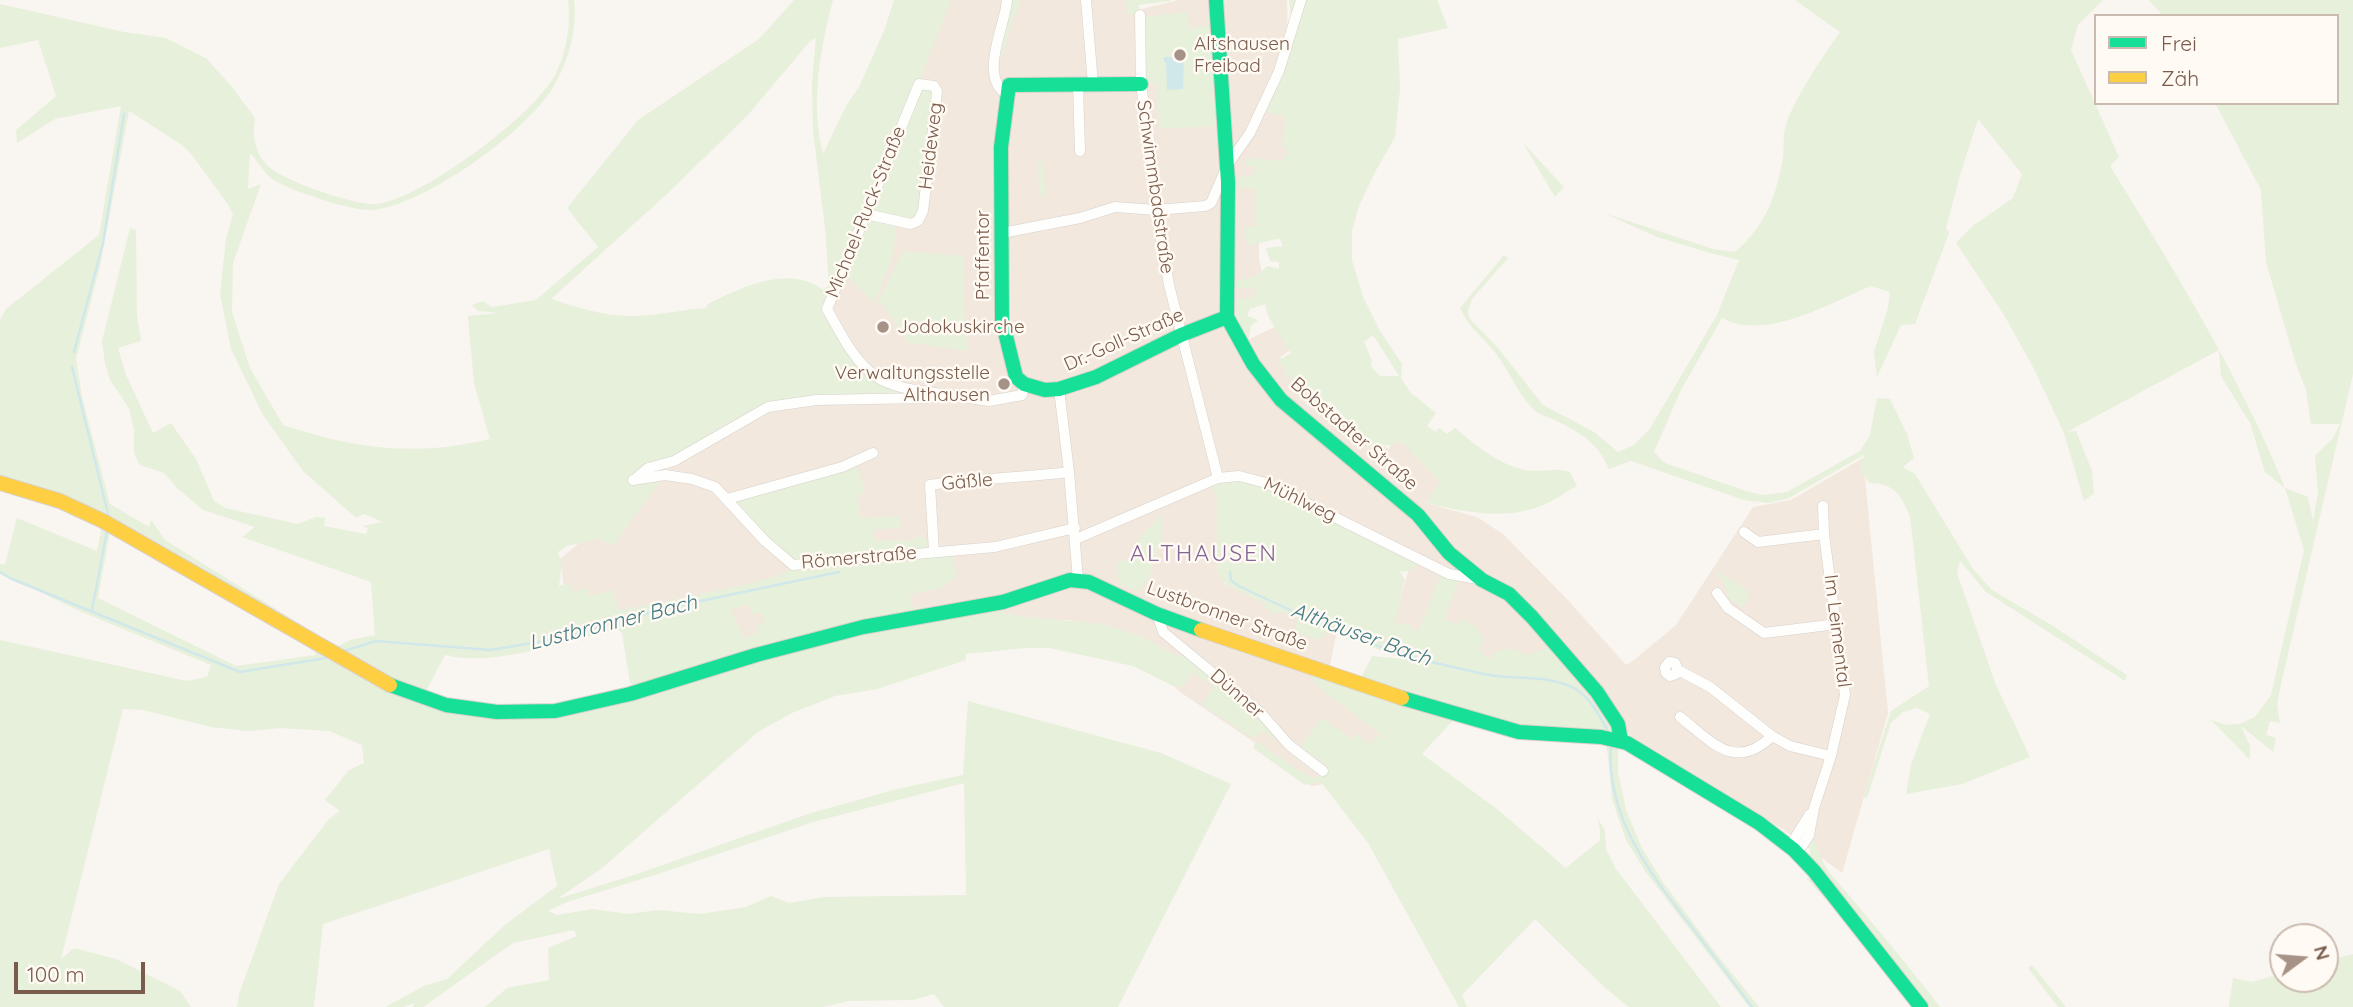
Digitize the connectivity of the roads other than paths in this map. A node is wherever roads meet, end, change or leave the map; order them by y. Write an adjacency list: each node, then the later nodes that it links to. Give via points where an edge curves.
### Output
1 (1007, 0): 10 (street, via 993,56 1002,92)
2 (1086, 0): 7 (street)
3 (1216, 0): 12 (street, Bobstadter Straße)
4 (1301, 0): 12 (street, via 1279,71 1250,133)
5 (1140, 15): 8 (street, Schwimmbadstraße)
6 (919, 84): 14 (street, Michael-Ruck-Straße); 14 (street, Heideweg, via 934,86 937,91 923,211 918,222 911,224)
7 (1093, 84): 8 (street); 9 (street)
8 (1141, 84): 13 (street, Schwimmbadstraße)
9 (1078, 85): 10 (street); 11 (street)
10 (1008, 90): 15 (street, Pfaffentor, via 1001,147)
11 (1080, 151)
12 (1227, 166): 13 (street, via 1211,203); 16 (street, Bobstadter Straße)
13 (1156, 210): 15 (street, via 1115,207); 17 (street, Schwimmbadstraße)
14 (866, 214): 20 (street, Michael-Ruck-Straße, via 827,309 852,352 875,376 902,387)
15 (1002, 233): 18 (street, Pfaffentor, via 1002,320 1016,377)
16 (1227, 317): 17 (street, Dr.-Goll-Straße); 33 (street, Bobstadter Straße, via 1253,364 1281,400 1418,515 1449,554)
17 (1181, 335): 19 (street, Dr.-Goll-Straße, via 1096,377); 23 (street, Schwimmbadstraße)
18 (1024, 384): 19 (street); 20 (street, Michael-Ruck-Straße, via 1021,395 989,401)
19 (1059, 389): 22 (street, Dr.-Goll-Straße)
20 (949, 395): 24 (street, Michael-Ruck-Straße, via 816,400 768,407)
21 (873, 453): 26 (street, via 850,464)
22 (1069, 472): 29 (street, Dr.-Goll-Straße); 31 (street, Gäßle, via 930,485)
23 (1218, 478): 29 (street, Mühlweg); 33 (street, Mühlweg, via 1258,480 1449,574)
24 (633, 480): 26 (street, Römerstraße, via 665,475 692,479 715,487)
25 (0, 483): 32 (street, via 60,501 159,551 382,682 446,705 496,712 555,711 630,694 863,626 1003,602)
26 (727, 499): 31 (street, Römerstraße, via 793,565)
27 (1823, 506): 30 (street, Im Leimental)
28 (1744, 532): 30 (street, via 1758,542)
29 (1075, 533): 31 (street, Römerstraße); 32 (street, Dr.-Goll-Straße)
30 (1824, 534): 36 (street, Im Leimental)
31 (934, 552)
32 (1078, 580): 35 (street, Lustbronner Straße)
33 (1482, 580): 40 (street, Bobstadter Straße, via 1509,594 1586,677 1618,724)
34 (1717, 593): 36 (street, via 1728,608 1764,633)
35 (1157, 614): 40 (street, Lustbronner Straße, via 1502,729); 42 (street, Dünner, via 1163,632)
36 (1837, 624): 41 (street, Im Leimental, via 1845,695)
37 (1678, 670): 39 (street, via 1710,687)
38 (1680, 717): 39 (street, via 1731,752 1760,748)
39 (1772, 736): 41 (street, via 1790,746)
40 (1621, 740): 43 (street, via 1759,823)
41 (1831, 756): 43 (street, Im Leimental)
42 (1323, 771)
43 (1794, 850): 44 (street)
44 (1921, 1007)

